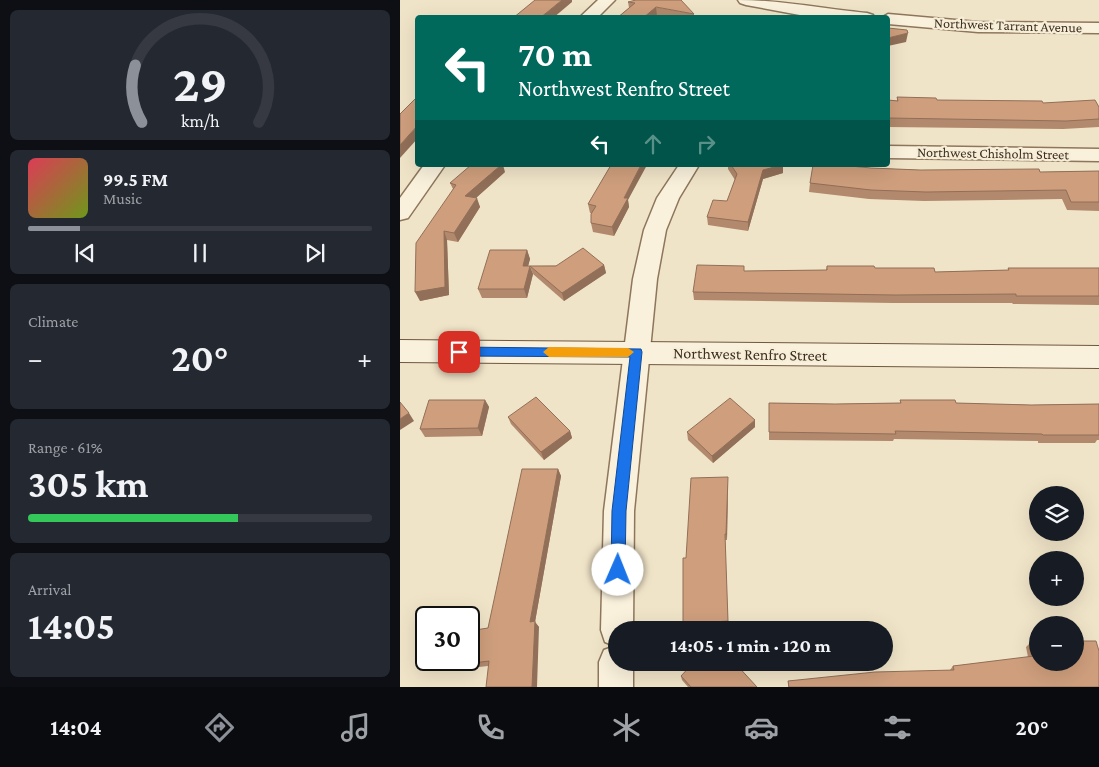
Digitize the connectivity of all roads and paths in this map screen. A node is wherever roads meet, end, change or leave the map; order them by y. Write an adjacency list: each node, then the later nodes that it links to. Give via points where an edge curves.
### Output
1 (607, 0): 4 (street)
2 (746, 0): 3 (street)
3 (812, 10): 5 (street)
4 (590, 15)
5 (846, 15)
6 (890, 19): 7 (street, Northwest Tarrant Avenue, via 978,27)
7 (1099, 28)
8 (890, 152): 9 (street, Northwest Chisholm Street)
9 (1099, 155)
10 (434, 167): 12 (street)
11 (687, 167): 14 (street, via 668,198 655,230 645,279)
12 (400, 213)
13 (400, 351): 14 (main road, Northwest Renfro Street)
14 (637, 352): 15 (main road, Northwest Renfro Street); 16 (street, via 619,511)
15 (1099, 357)
16 (617, 621)
17 (616, 671): 18 (street)
18 (616, 687)

